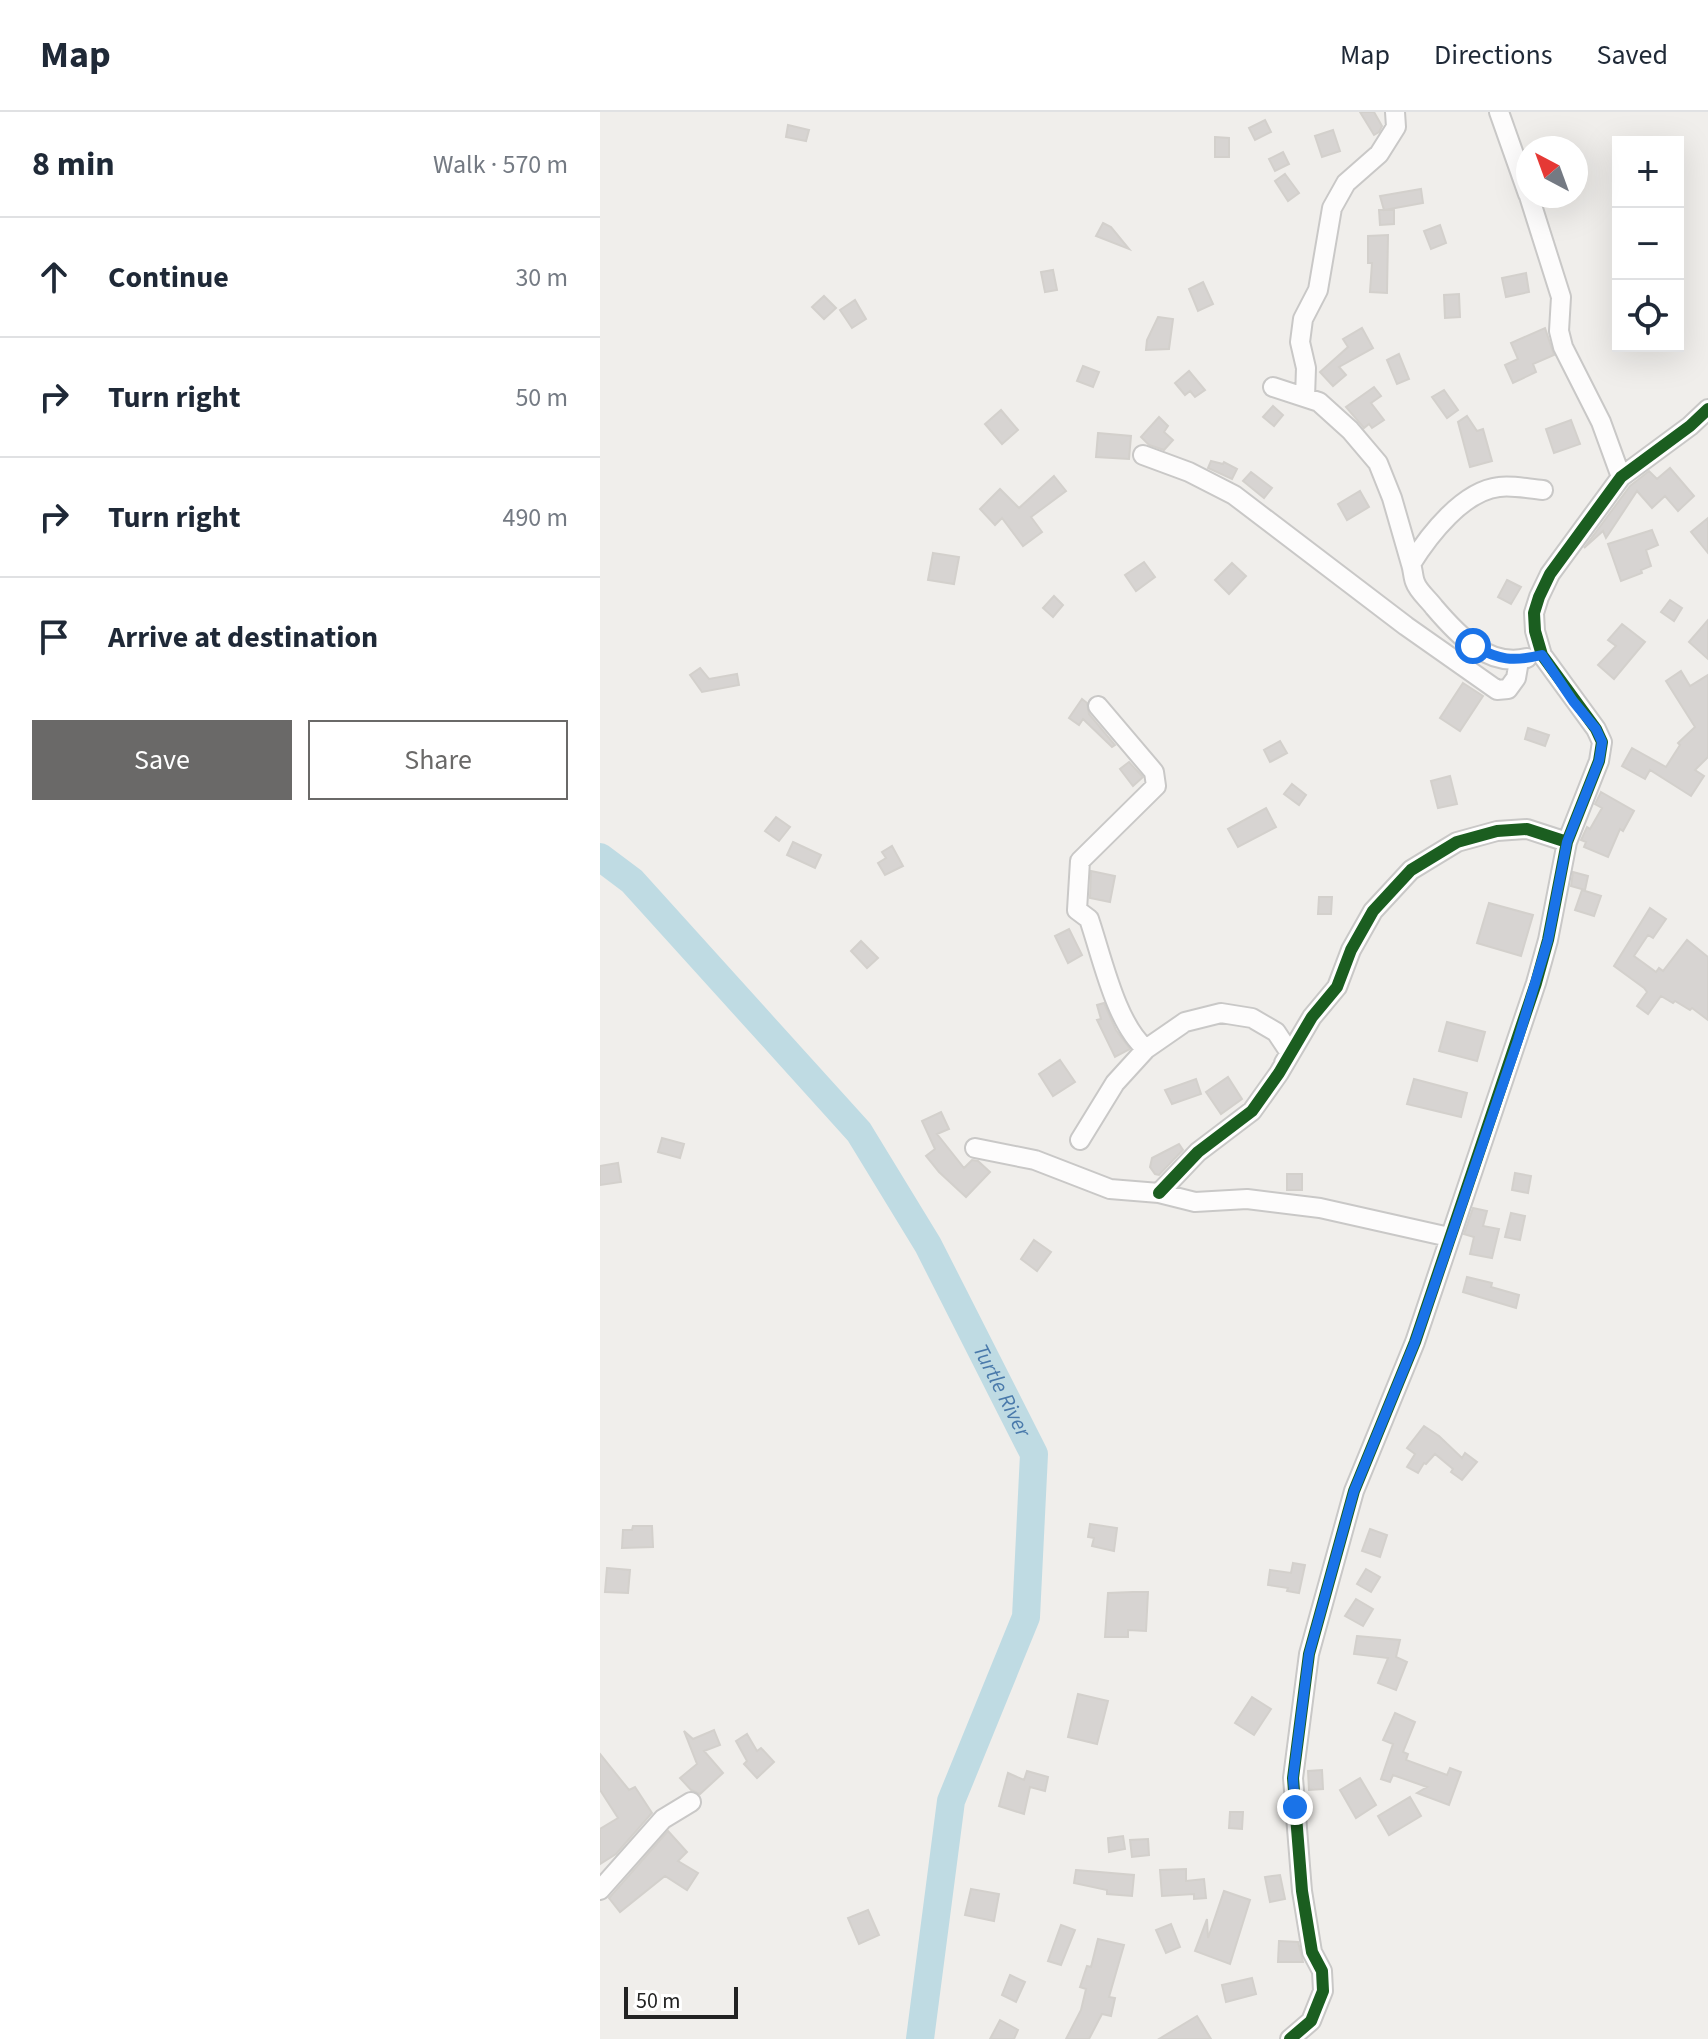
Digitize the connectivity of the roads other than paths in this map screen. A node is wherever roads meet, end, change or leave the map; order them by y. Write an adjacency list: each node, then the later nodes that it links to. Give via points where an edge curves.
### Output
1 (1395, 112): 6 (street, via 1396,127 1379,154 1346,183 1332,208 1318,290 1303,319)
2 (1499, 112): 3 (street)
3 (1516, 161)
4 (1532, 208): 9 (street, via 1561,297 1563,347 1601,422)
5 (1273, 387): 6 (street)
6 (1305, 397): 11 (street, via 1319,402 1350,430 1378,463)
7 (1708, 409): 9 (street)
8 (1143, 455): 13 (street, via 1234,495 1497,690 1508,689)
9 (1621, 477): 12 (street, via 1539,597 1534,613)
10 (1543, 490): 11 (street, via 1498,487 1470,497 1427,538)
11 (1411, 564): 13 (street, via 1416,584 1473,646)
12 (1542, 655): 13 (street); 15 (street, via 1602,742)
13 (1519, 661)
14 (1098, 706): 16 (street, via 1154,772 1156,786 1080,861 1077,910 1089,919 1125,1024)
15 (1567, 842): 17 (street, via 1527,829 1497,831 1457,842 1411,870 1373,911 1337,987); 21 (street, via 1536,983)
16 (1146, 1049): 17 (street, via 1185,1022 1221,1013 1252,1018 1276,1032 1290,1053); 18 (street, via 1115,1083)
17 (1279, 1073): 20 (street, via 1252,1111 1198,1152)
18 (1080, 1140)
19 (975, 1148): 20 (street, via 1035,1160 1110,1189)
20 (1159, 1193): 21 (street, via 1195,1202 1247,1199 1320,1208)
21 (1449, 1237): 24 (street, via 1415,1342 1354,1491 1309,1654 1293,1778 1302,1891 1323,1991 1311,2021)
22 (691, 1802): 23 (street, via 663,1819)
23 (600, 1890)
24 (1290, 2039)

